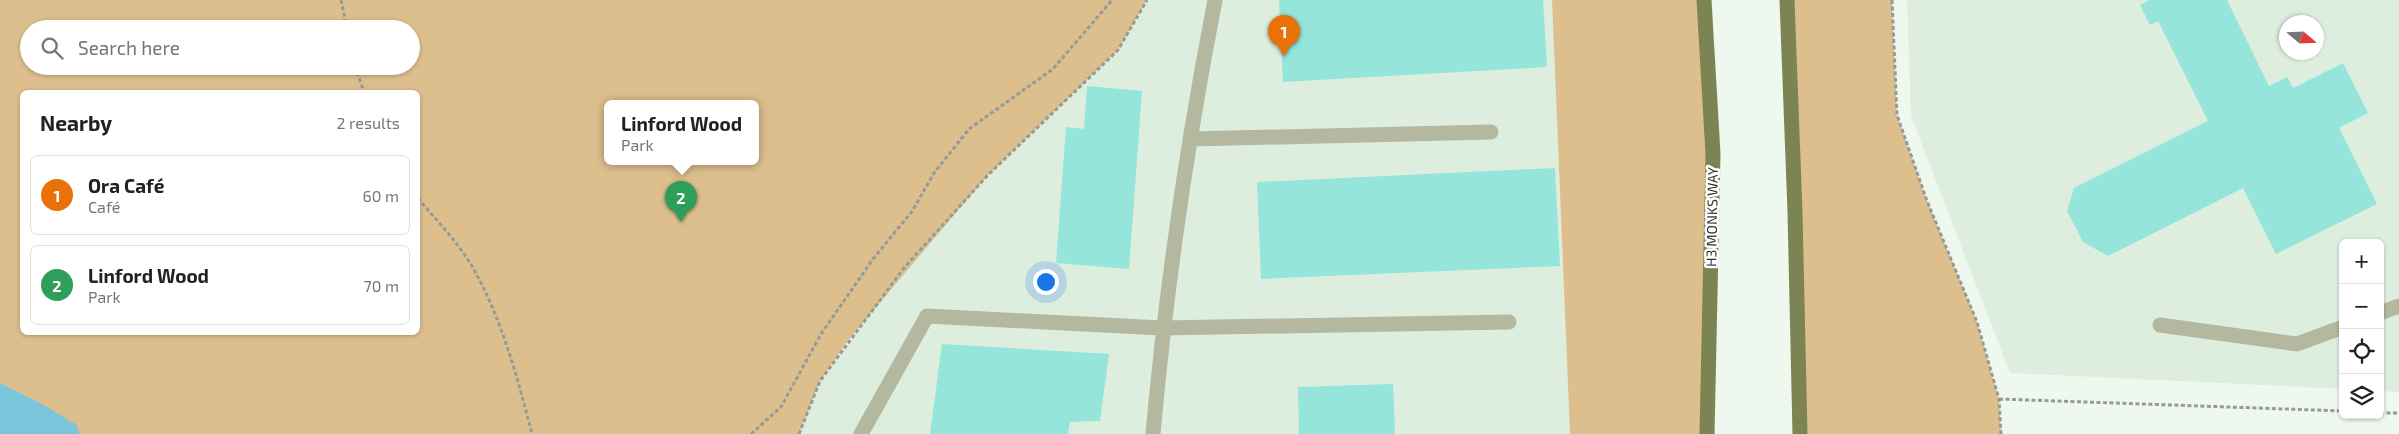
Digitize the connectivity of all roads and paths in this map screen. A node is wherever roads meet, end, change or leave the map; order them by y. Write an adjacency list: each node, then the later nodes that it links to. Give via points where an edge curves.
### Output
1 (341, 0): 8 (path)
2 (1112, 0): 25 (path, via 1052,69 970,129 934,173 913,210 821,334 781,407)
3 (1147, 0): 26 (path, via 1118,50 986,176 904,268 820,381)
4 (1215, 0): 12 (lane)
5 (1704, 0): 29 (main road, H3 MONKS WAY, via 1713,154)
6 (1786, 0): 30 (main road)
7 (1892, 0): 20 (path, via 1897,115 1927,201 1977,322)
8 (345, 20)
9 (359, 75): 10 (path)
10 (363, 90)
11 (1491, 132): 12 (lane)
12 (1190, 139): 18 (lane)
13 (420, 201): 24 (path, via 469,262 492,305 520,386)
14 (2399, 306): 15 (lane)
15 (2384, 312)
16 (1509, 322): 18 (lane)
17 (2160, 325): 19 (lane, via 2297,344)
18 (1162, 328): 27 (lane, via 927,316); 28 (lane)
19 (2339, 328)
20 (1999, 398): 21 (path); 31 (path)
21 (2339, 411)
22 (2384, 413): 23 (path)
23 (2399, 413)
24 (532, 434)
25 (751, 434)
26 (799, 434)
27 (861, 434)
28 (1153, 434)
29 (1707, 434)
30 (1800, 434)
31 (2001, 434)

